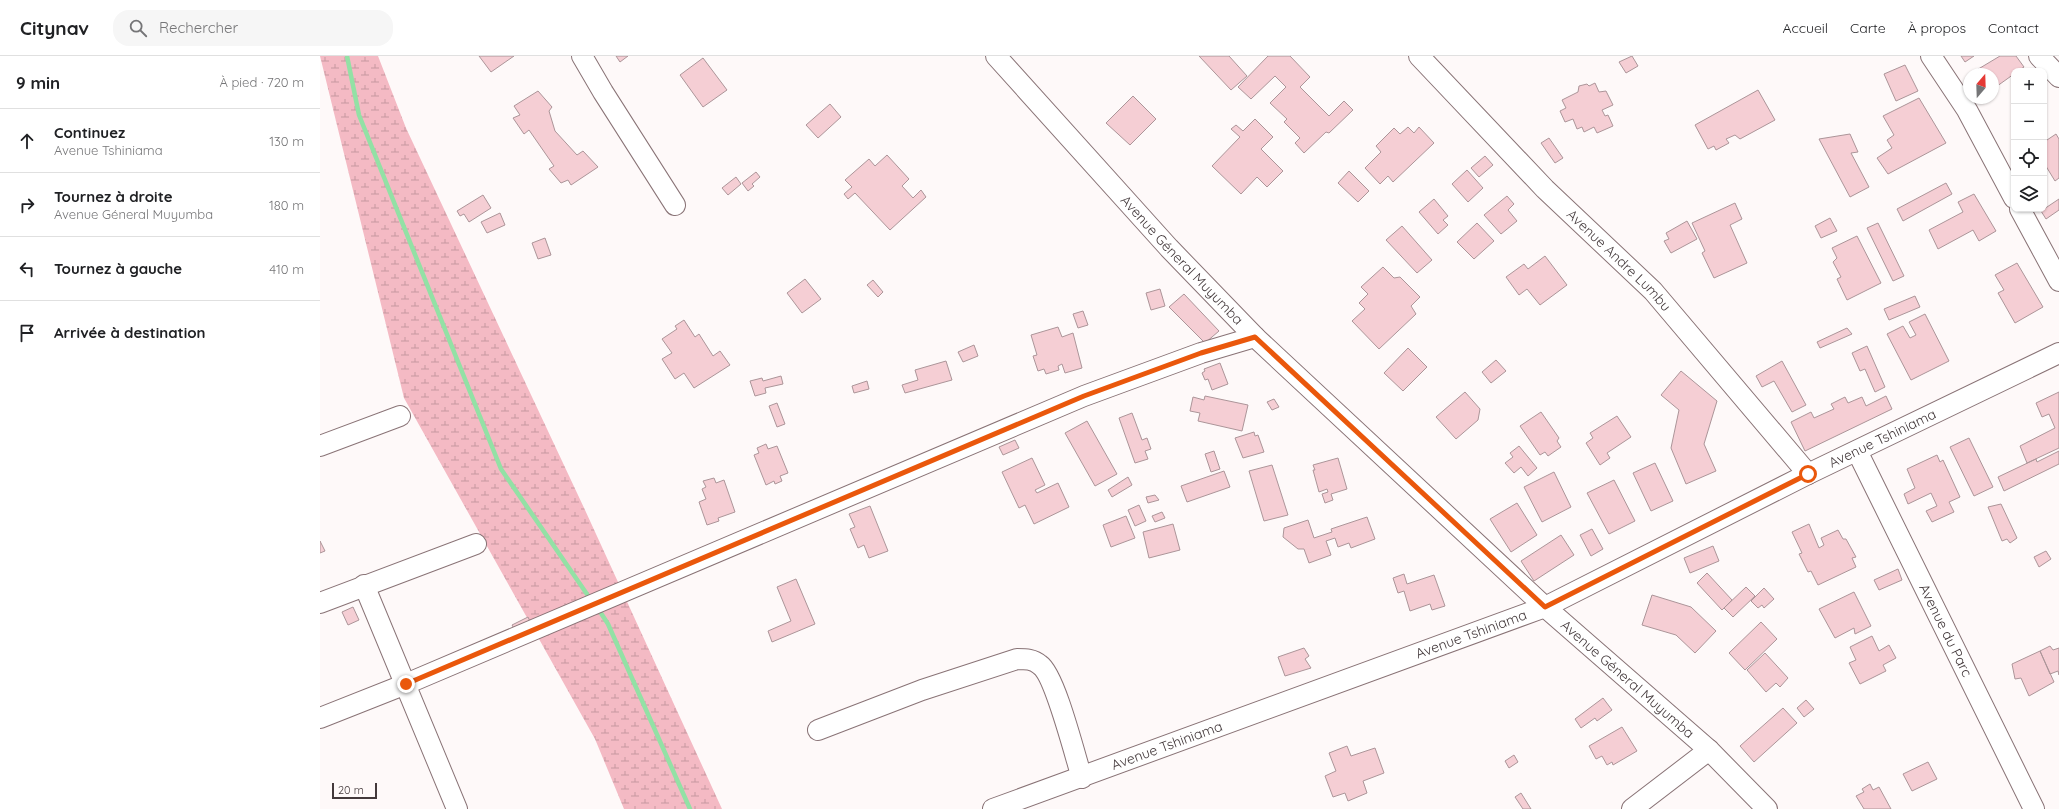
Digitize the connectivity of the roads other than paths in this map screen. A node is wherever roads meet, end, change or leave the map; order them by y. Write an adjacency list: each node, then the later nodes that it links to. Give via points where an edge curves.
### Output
1 (582, 56): 8 (street)
2 (996, 56): 11 (street, Avenue Géneral Muyumba, via 1169,248)
3 (1419, 56): 16 (street, Avenue Andre Lumbu, via 1545,189 1653,291)
4 (1931, 56): 7 (street, via 1967,110)
5 (2039, 56): 6 (street)
6 (2059, 77)
7 (2011, 192)
8 (675, 206)
9 (2022, 212): 10 (street)
10 (2059, 281)
11 (1255, 337): 20 (street, Avenue Géneral Muyumba); 21 (street, via 1201,353 1084,396)
12 (2059, 353): 15 (street, Avenue Tshiniama)
13 (400, 416): 14 (street)
14 (320, 446)
15 (1857, 451): 16 (street, Avenue Tshiniama); 30 (street, Avenue du Parc)
16 (1808, 474): 20 (street, Avenue Tshiniama)
17 (476, 544): 18 (street)
18 (364, 585): 19 (street); 21 (street)
19 (320, 603)
20 (1545, 607): 24 (street, Avenue Géneral Muyumba); 25 (street, Avenue Tshiniama)
21 (406, 684): 22 (street); 26 (street)
22 (320, 718)
23 (818, 730): 25 (street, via 922,690 1017,659 1028,658 1042,665 1052,681)
24 (1709, 750): 28 (street); 29 (street, Avenue Géneral Muyumba)
25 (1082, 778): 27 (street, Avenue Tshiniama)
26 (457, 809)
27 (993, 809)
28 (1632, 809)
29 (1768, 809)
30 (2034, 809)

